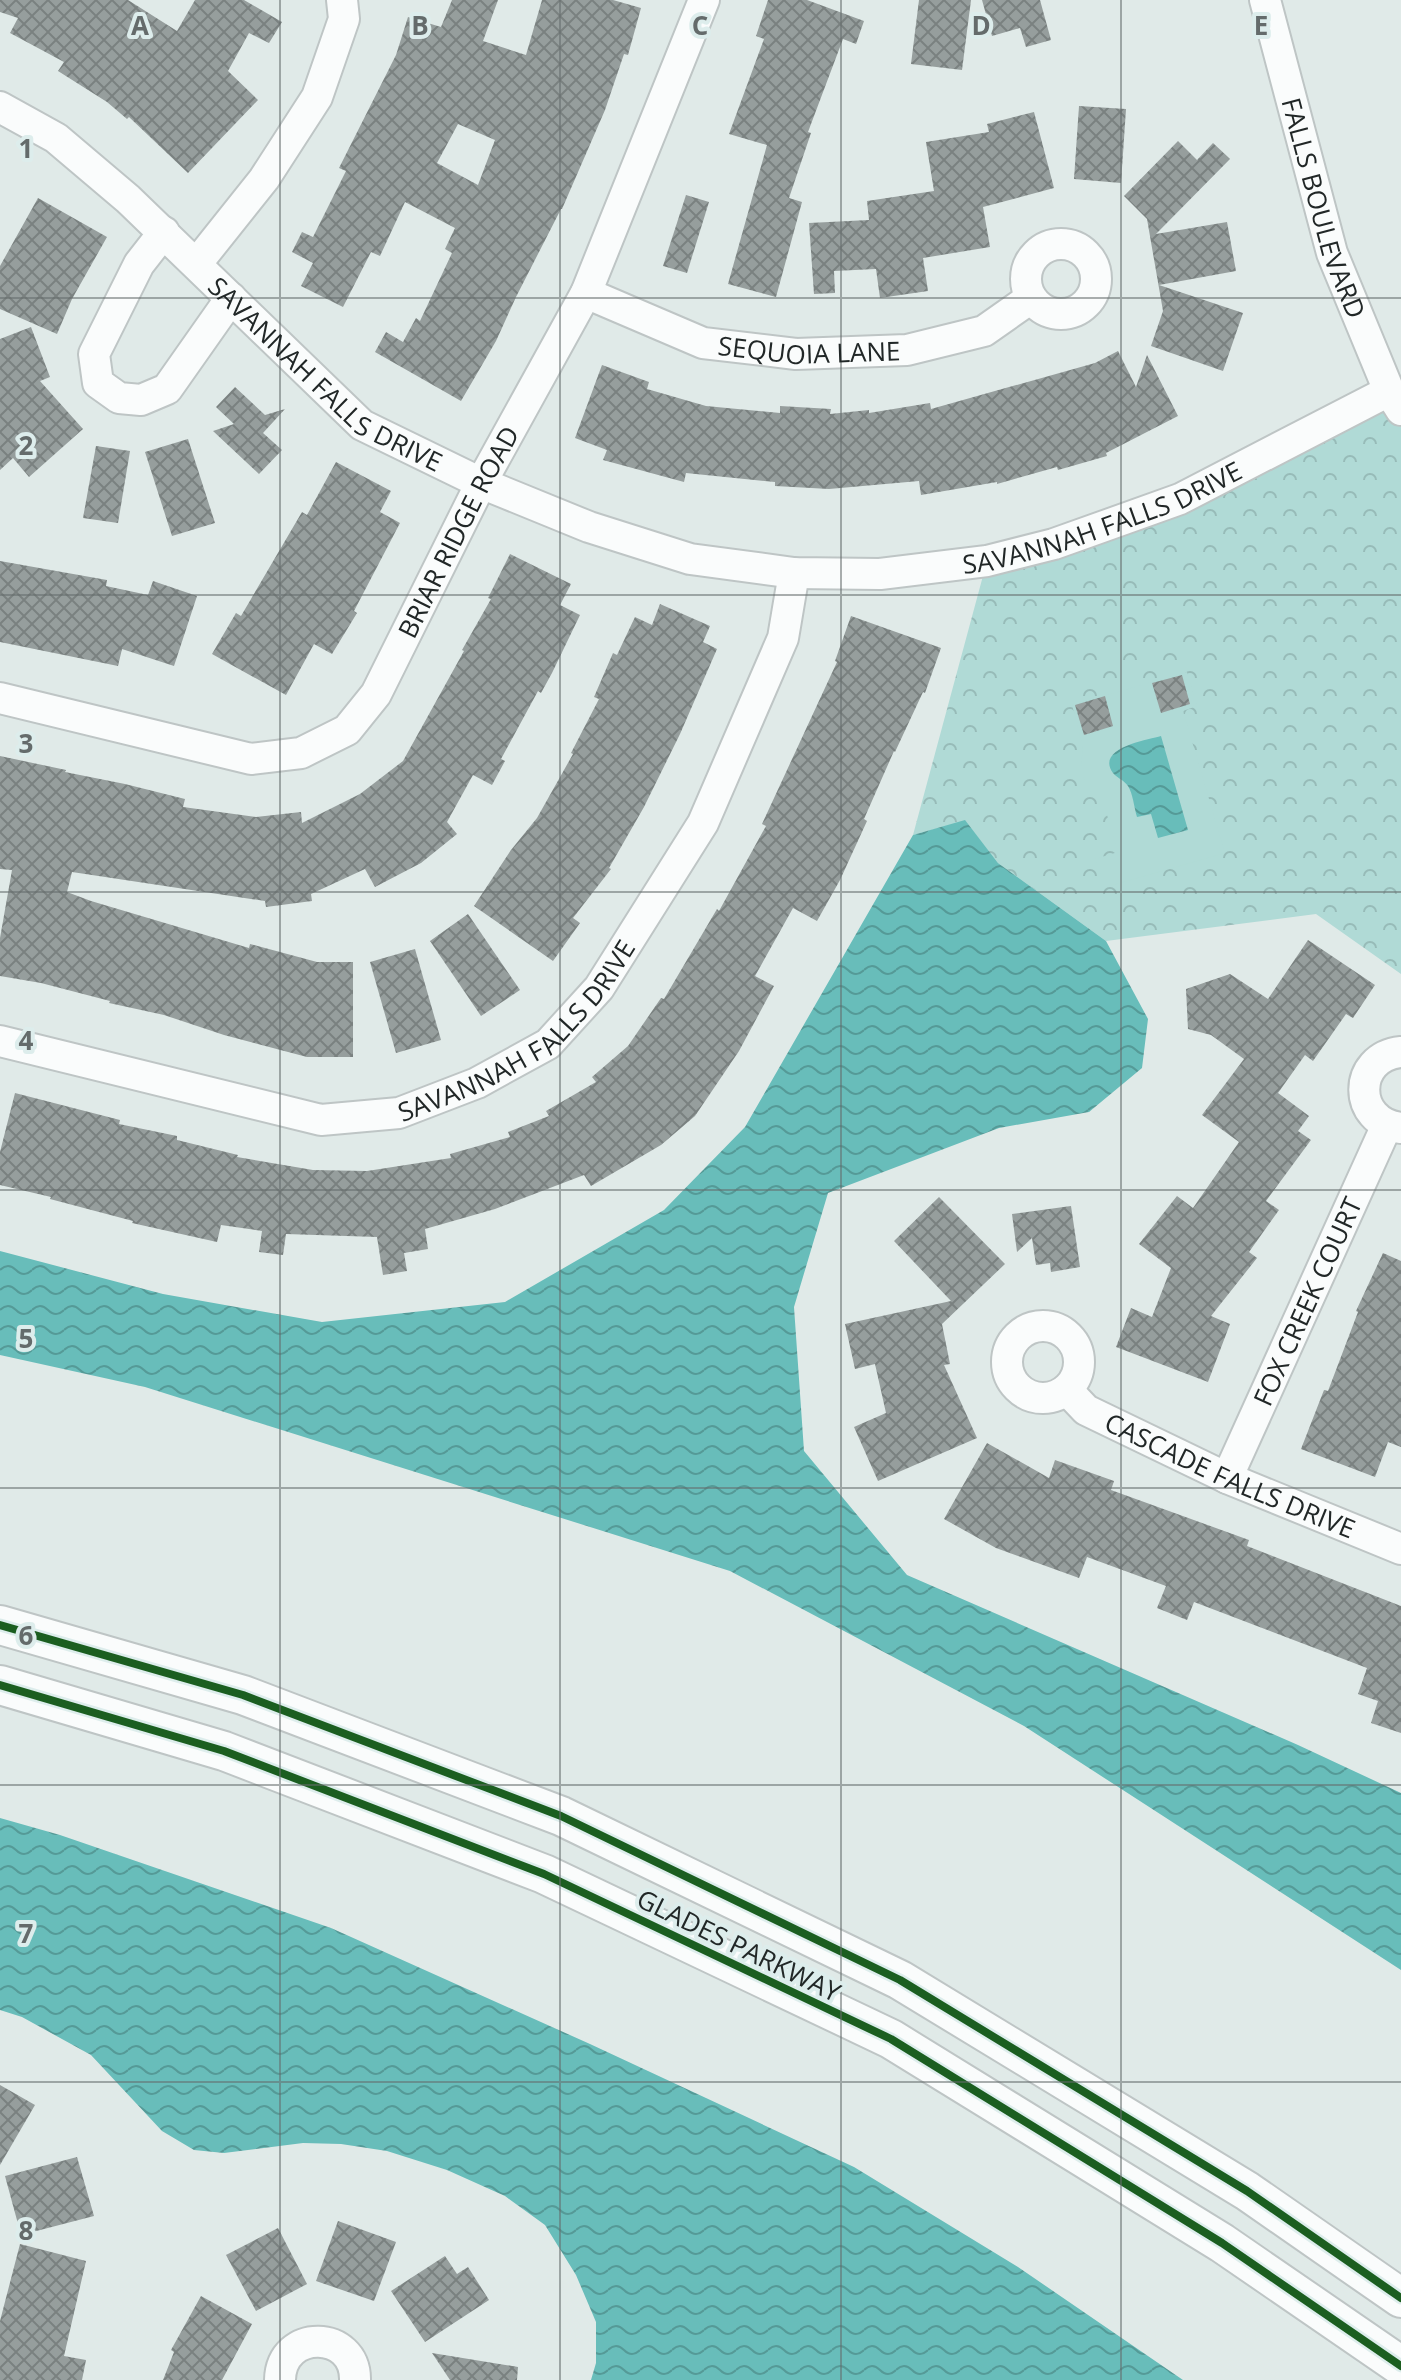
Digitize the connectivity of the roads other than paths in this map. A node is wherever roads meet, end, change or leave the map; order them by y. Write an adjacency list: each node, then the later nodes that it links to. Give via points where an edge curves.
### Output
1 (342, 0): 6 (street, via 344,19 317,97 264,179)
2 (704, 0): 7 (street, BRIAR RIDGE ROAD)
3 (1265, 0): 10 (street, FALLS BOULEVARD, via 1332,253)
4 (0, 107): 5 (street, SAVANNAH FALLS DRIVE, via 56,138)
5 (164, 232): 6 (street, SAVANNAH FALLS DRIVE); 8 (street, via 139,264 94,354 98,383 119,398 141,400 167,389)
6 (197, 263): 8 (street, SAVANNAH FALLS DRIVE)
7 (586, 293): 9 (street, SEQUOIA LANE, via 703,343 796,354 907,350 984,331); 11 (street, BRIAR RIDGE ROAD)
8 (231, 298): 11 (street, SAVANNAH FALLS DRIVE, via 362,425)
9 (1031, 298)
10 (1395, 400): 12 (street, SAVANNAH FALLS DRIVE, via 1180,499 1054,544 987,561 880,574)
11 (481, 483): 12 (street, SAVANNAH FALLS DRIVE, via 589,527 690,559); 13 (street, BRIAR RIDGE ROAD, via 376,694 347,730 301,753 251,759)
12 (794, 573): 14 (street, SAVANNAH FALLS DRIVE, via 783,638 703,823 599,988 548,1044 477,1083 399,1113 321,1120)
13 (0, 698)
14 (0, 1041)
15 (1401, 1052): 16 (street, FOX CREEK COURT, via 1379,1060 1365,1081 1368,1108)
16 (1394, 1127): 18 (street, FOX CREEK COURT)
17 (1067, 1390): 18 (street, CASCADE FALLS DRIVE, via 1086,1410)
18 (1227, 1478): 19 (street, CASCADE FALLS DRIVE)
19 (1401, 1549)
20 (0, 1625): 22 (main road, GLADES PARKWAY, via 243,1695 561,1816 900,1980 1247,2191)
21 (0, 1685): 23 (main road, GLADES PARKWAY, via 224,1751 544,1874 891,2039 1222,2243)
22 (1401, 2298)
23 (1401, 2366)
24 (280, 2380): 25 (street, via 287,2357 311,2341 340,2348 350,2358)
25 (355, 2380)

